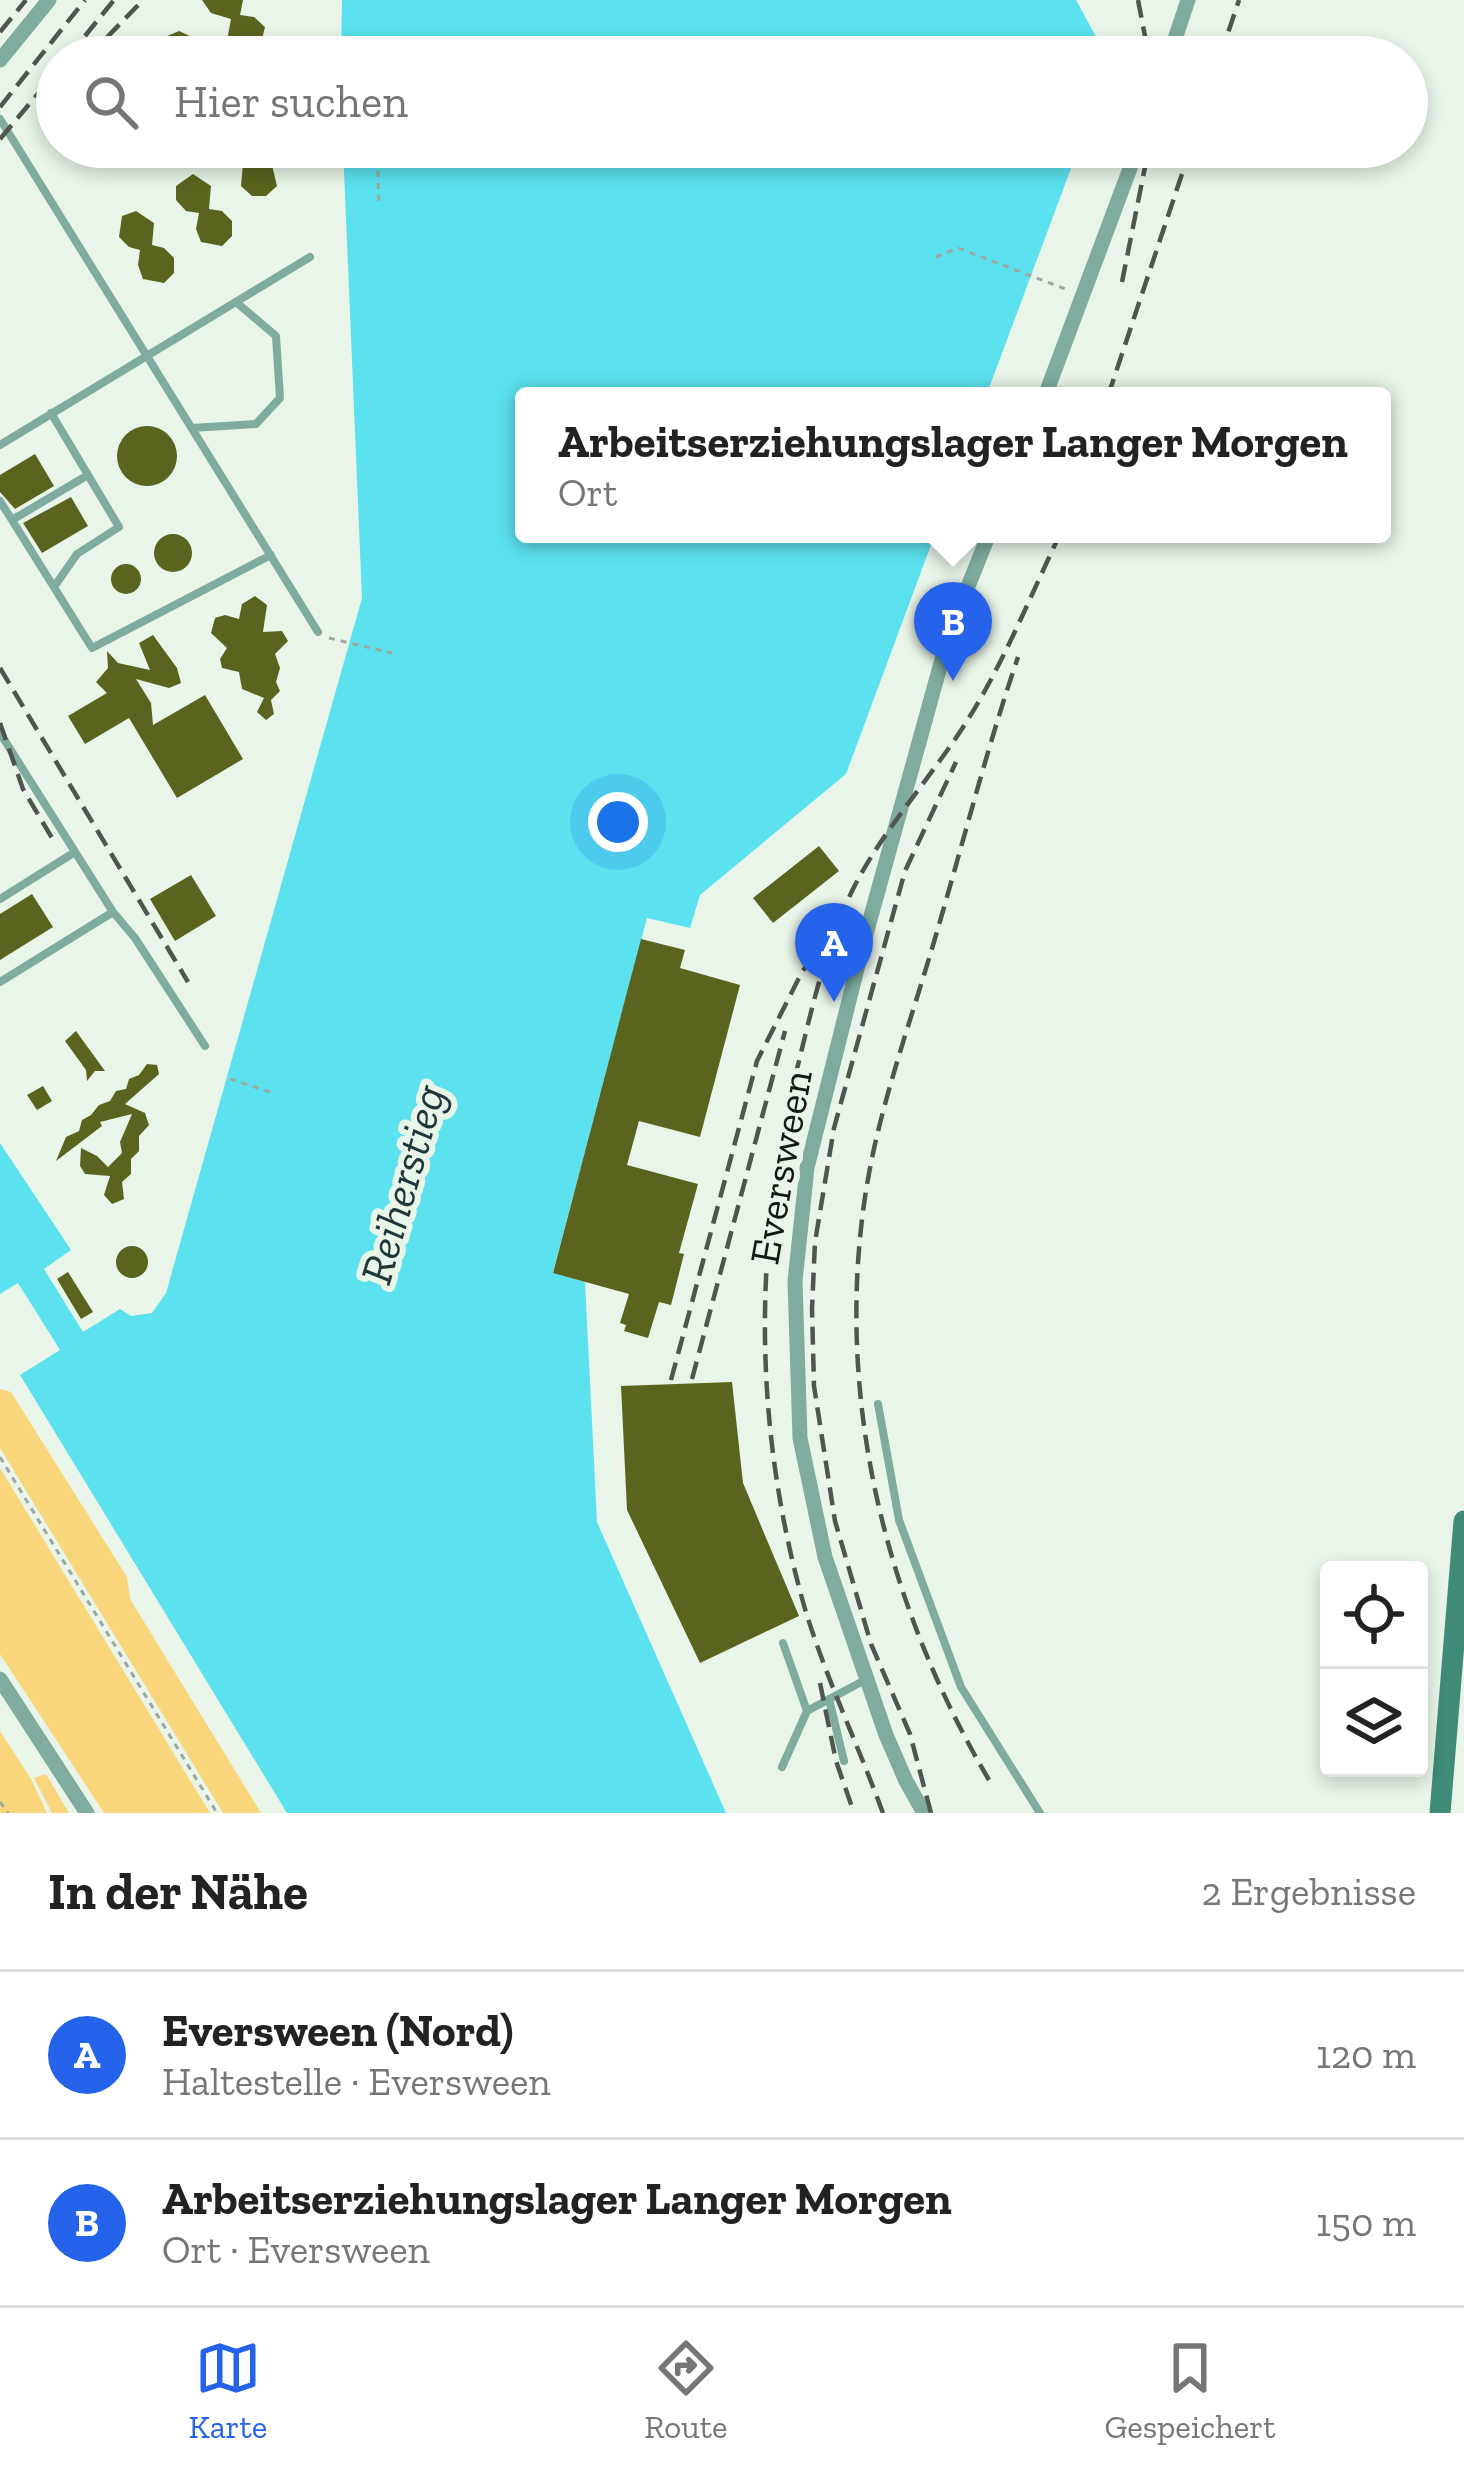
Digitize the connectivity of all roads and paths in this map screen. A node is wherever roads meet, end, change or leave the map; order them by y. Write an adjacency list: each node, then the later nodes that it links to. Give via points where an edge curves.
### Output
1 (49, 0): 4 (street)
2 (1188, 0): 3 (street)
3 (1176, 36)
4 (0, 61)
5 (0, 119): 13 (lane)
6 (378, 168): 8 (path)
7 (1131, 168): 11 (street)
8 (380, 207)
9 (310, 256): 12 (lane)
10 (936, 257): 11 (path, via 958,248)
11 (1085, 296): 14 (street)
12 (236, 302): 13 (lane); 16 (lane, via 276,336 280,398 256,424)
13 (146, 355): 15 (lane); 16 (lane)
14 (1049, 387)
15 (51, 413): 17 (lane); 18 (lane)
16 (192, 428): 22 (lane)
17 (0, 445)
18 (88, 475): 20 (lane); 23 (lane, via 119,527 77,554)
19 (0, 501): 20 (lane)
20 (12, 520): 23 (lane)
21 (985, 543): 42 (street, Eversween, via 949,634 875,901 798,1230 800,1438 831,1580)
22 (271, 555): 23 (lane, via 92,648); 24 (lane)
23 (54, 586)
24 (318, 632)
25 (332, 639): 26 (path)
26 (392, 653)
27 (0, 734): 28 (lane)
28 (75, 852): 29 (lane); 30 (lane)
29 (0, 899)
30 (113, 912): 31 (lane); 32 (lane)
31 (0, 982)
32 (205, 1046)
33 (230, 1079): 34 (path)
34 (273, 1093)
35 (878, 1404): 52 (lane, via 899,1520 961,1687)
36 (0, 1457): 50 (path)
37 (1464, 1521): 38 (main road)
38 (1463, 1532): 39 (main road)
39 (1462, 1566): 53 (main road)
40 (783, 1643): 44 (lane)
41 (0, 1679): 49 (street)
42 (867, 1680): 43 (lane); 51 (street, Eversween)
43 (829, 1699): 44 (lane); 45 (lane)
44 (807, 1711): 46 (lane)
45 (844, 1762)
46 (782, 1767)
47 (0, 1802): 48 (path)
48 (8, 1813)
49 (87, 1813)
50 (217, 1813)
51 (924, 1813)
52 (1040, 1813)
53 (1440, 1813)

